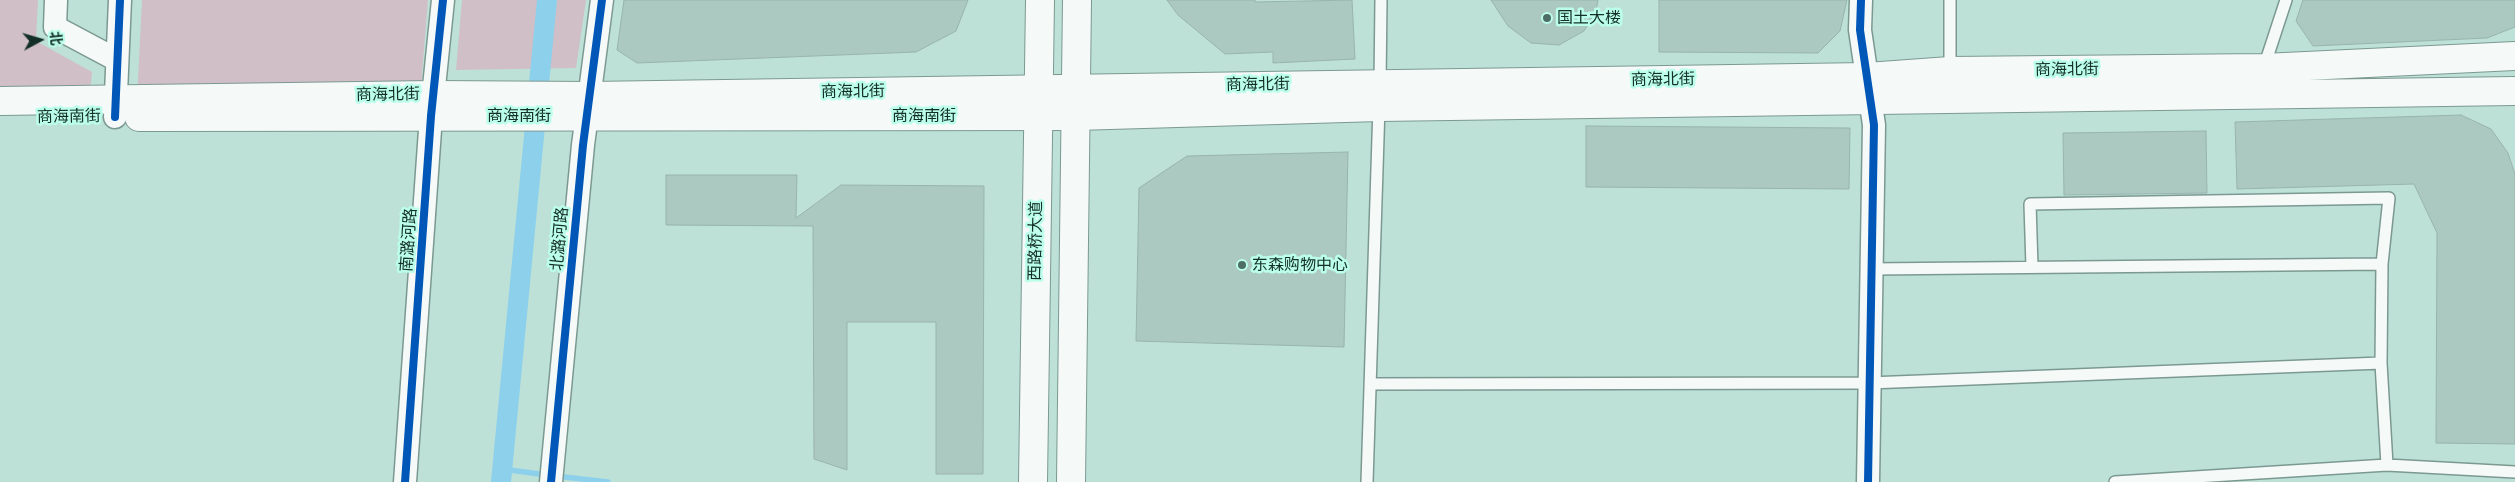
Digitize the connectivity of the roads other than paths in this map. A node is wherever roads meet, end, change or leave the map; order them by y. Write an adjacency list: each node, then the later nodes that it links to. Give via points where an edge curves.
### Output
1 (56, 0): 12 (street, via 55,28)
2 (120, 0): 12 (street)
3 (442, 0): 21 (street, 南潞河路)
4 (602, 0): 22 (street, 北潞河路)
5 (1040, 0): 20 (main road, 西路桥大道)
6 (1077, 0): 15 (main road)
7 (1381, 0): 18 (lane)
8 (1861, 0): 16 (street, via 1860,30)
9 (1950, 0): 14 (lane)
10 (2286, 0): 13 (lane)
11 (2515, 56): 13 (main road, 商海北街)
12 (117, 60): 23 (street)
13 (2260, 81): 14 (main road, 商海北街); 17 (main road, 商海北街)
14 (1949, 85): 16 (main road, 商海北街)
15 (1076, 88): 18 (main road, 商海北街); 20 (main road, 商海北街); 24 (main road)
16 (1869, 89): 18 (main road, 商海北街); 28 (street, via 1874,125)
17 (2515, 91)
18 (1379, 95): 24 (main road, 商海北街); 31 (lane)
19 (0, 101): 23 (main road)
20 (1038, 103): 22 (main road, 商海北街); 24 (main road, 商海北街); 36 (main road, 西路桥大道)
21 (432, 105): 22 (main road, 商海南街); 23 (main road, 商海南街); 34 (street, 南潞河路)
22 (583, 106): 35 (street, 北潞河路)
23 (115, 108): 25 (main road, 商海南街)
24 (1076, 116): 37 (main road)
25 (0, 118)
26 (2382, 264): 27 (lane); 27 (lane, via 2389,198 2030,204); 29 (lane)
27 (2032, 267): 28 (lane)
28 (1872, 269): 30 (street)
29 (2381, 363): 30 (lane); 32 (lane)
30 (1869, 383): 31 (lane); 39 (street)
31 (1370, 384): 38 (lane)
32 (2388, 465): 33 (lane); 40 (lane)
33 (2515, 472)
34 (405, 482)
35 (551, 482)
36 (1033, 482)
37 (1071, 482)
38 (1367, 482)
39 (1868, 482)
40 (2115, 482)

